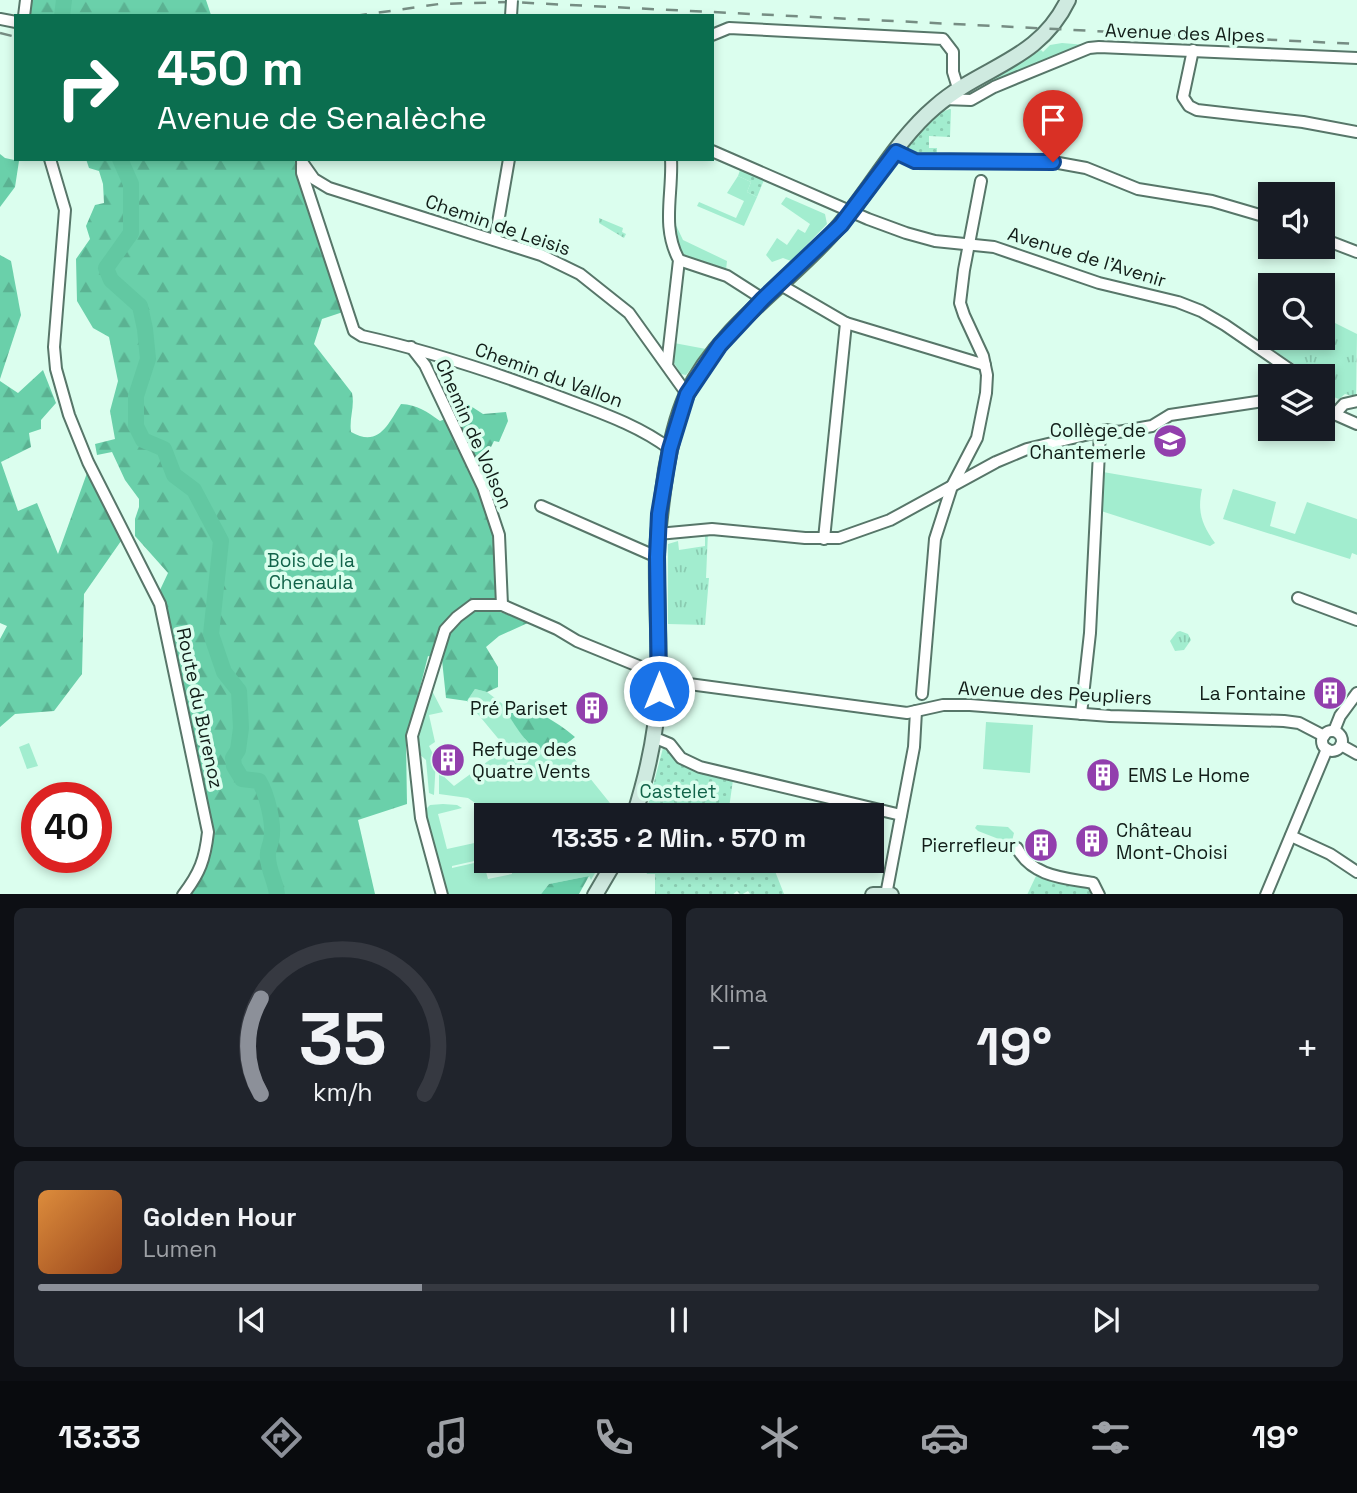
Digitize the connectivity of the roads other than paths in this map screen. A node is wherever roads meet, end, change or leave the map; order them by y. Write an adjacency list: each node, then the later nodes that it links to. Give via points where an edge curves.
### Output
1 (1068, 0): 5 (street, via 1058,19 1026,51)
2 (714, 34): 5 (street, via 729,29 943,39 953,52 953,72)
3 (1193, 50): 4 (street, Avenue des Alpes); 6 (street, Avenue des Alpes, via 1089,48); 8 (street, via 1183,97 1189,106)
4 (1357, 58)
5 (962, 85): 6 (street); 7 (street)
6 (979, 94): 7 (street, Avenue des Alpes, via 971,100)
7 (943, 99): 10 (street)
8 (1357, 132)
9 (714, 152): 16 (street, Avenue de l'Avenir)
10 (896, 152): 16 (street); 17 (street, via 915,161 1072,164 1134,188 1212,201)
11 (51, 161): 62 (street, Route du Burenoz, via 65,210 56,369 88,462 160,604 208,832 206,856)
12 (509, 161): 18 (street)
13 (671, 161): 22 (street, via 667,209)
14 (302, 162): 18 (street, Chemin de Leisis, via 329,188); 26 (street, Chemin de Volson, via 354,331)
15 (981, 181): 19 (street)
16 (851, 211): 19 (street, Avenue de l'Avenir, via 906,233); 23 (street)
17 (1258, 214)
18 (495, 240): 28 (street, Chemin de Leisis, via 541,255 593,283 629,313)
19 (969, 244): 27 (street, Avenue de l'Avenir, via 1015,253 1100,283 1178,302 1201,311); 29 (street, via 960,303)
20 (1335, 244): 21 (street)
21 (1357, 253)
22 (679, 260): 24 (street, via 727,276); 28 (street)
23 (779, 284): 24 (street); 25 (street)
24 (763, 299): 30 (street, via 720,345)
25 (846, 323): 29 (street); 40 (street)
26 (411, 347): 36 (street, Chemin du Vallon, via 558,394 616,418); 43 (street, Chemin de Volson, via 425,365 483,487 499,535)
27 (1281, 364)
28 (667, 365): 30 (street, Chemin de Leisis)
29 (985, 365): 37 (street, via 986,393 977,438)
30 (687, 394): 36 (street)
31 (1357, 401): 33 (street, via 1344,404)
32 (1258, 402): 35 (street, via 1170,415 1152,426)
33 (1335, 414): 34 (street)
34 (1357, 424)
35 (1100, 432): 37 (street, via 1027,449); 49 (street, via 1090,633)
36 (670, 449): 39 (street)
37 (952, 486): 40 (street, via 876,527); 47 (street, via 935,539)
38 (541, 506): 41 (street)
39 (658, 534): 40 (street, via 726,529); 41 (street)
40 (824, 539)
41 (657, 557): 45 (street)
42 (1298, 598): 44 (street)
43 (502, 605): 45 (street, Avenue des Peupliers); 63 (street, via 473,606 445,630 412,736 421,818)
44 (1357, 620)
45 (658, 677): 48 (street, Avenue des Peupliers); 51 (street)
46 (1357, 693): 50 (street)
47 (922, 694)
48 (916, 711): 49 (street, Avenue des Peupliers, via 970,705); 56 (street)
49 (1081, 714): 50 (street, Avenue des Peupliers, via 1284,721)
50 (1329, 734): 52 (street, via 1342,738); 53 (street, via 1323,744)
51 (653, 737): 55 (street); 56 (street, via 700,767)
52 (1341, 745): 53 (street); 54 (street)
53 (1327, 749): 57 (street)
54 (1357, 754)
55 (638, 803)
56 (901, 815): 65 (street)
57 (1291, 836): 59 (street); 67 (street)
58 (1017, 848): 66 (street, via 1037,870 1093,883)
59 (1357, 872)
60 (608, 873): 61 (street)
61 (597, 891)
62 (183, 894)
63 (442, 894)
64 (873, 894): 65 (street)
65 (887, 894)
66 (1099, 894)
67 (1266, 894)

